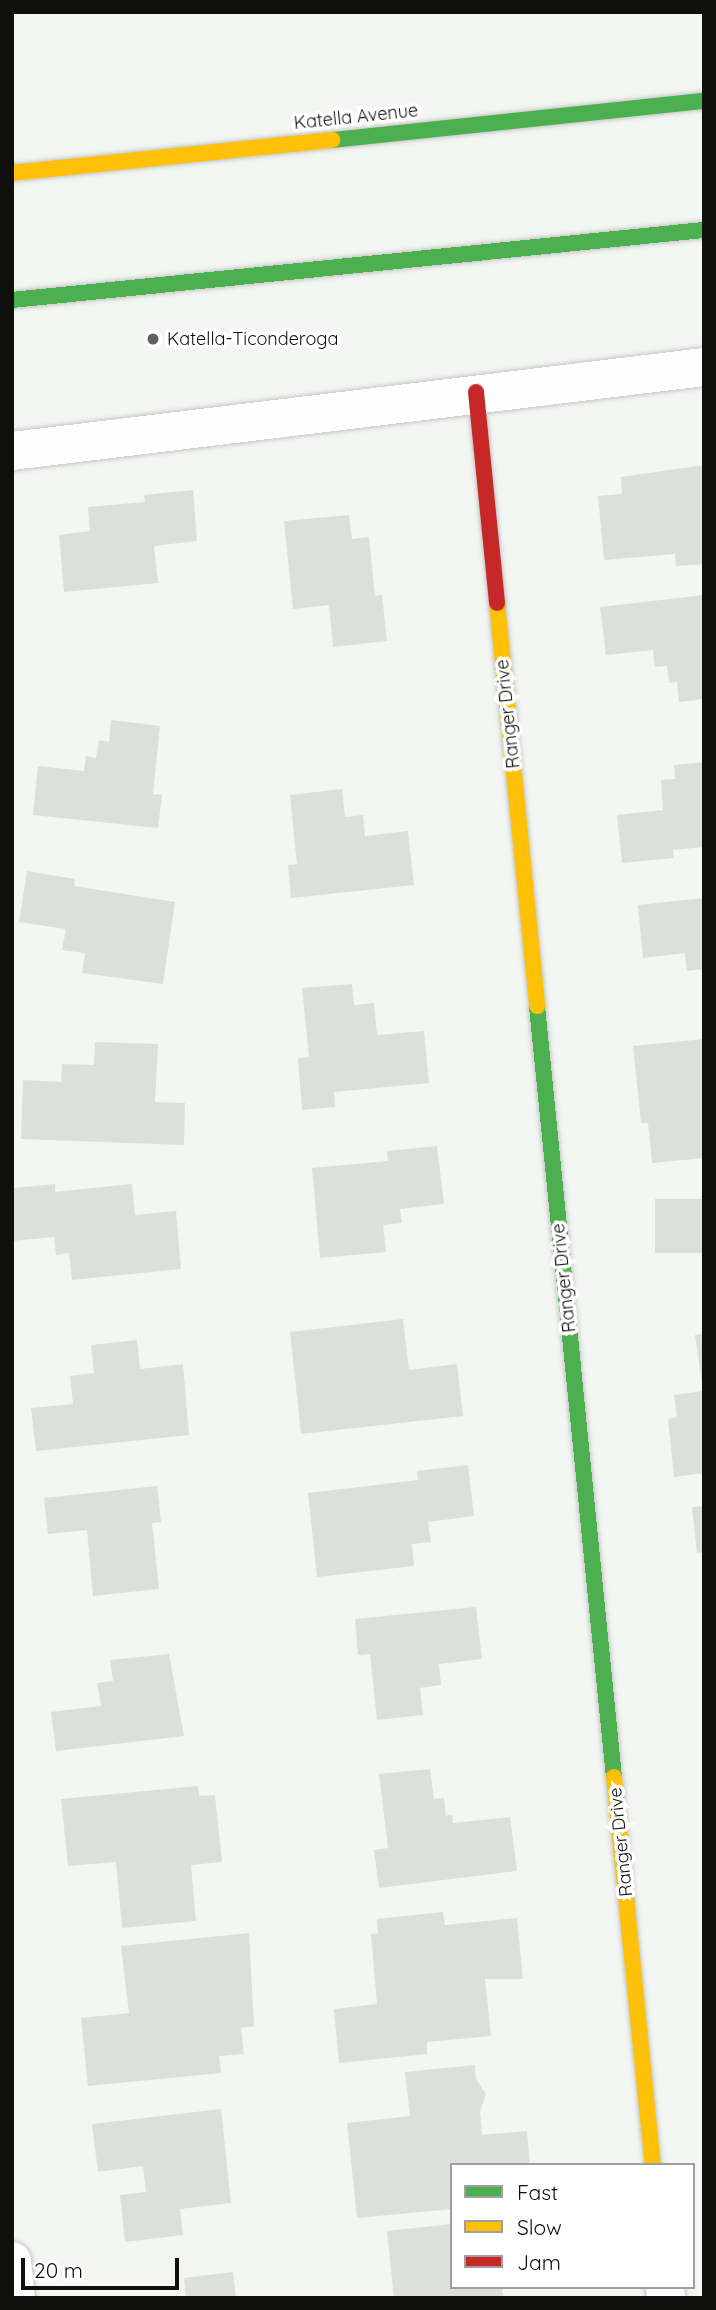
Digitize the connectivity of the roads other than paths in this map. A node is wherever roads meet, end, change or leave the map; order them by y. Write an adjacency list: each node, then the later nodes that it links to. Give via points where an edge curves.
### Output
1 (704, 101): 2 (street, Katella Avenue)
2 (12, 173)
3 (704, 230): 4 (street)
4 (12, 300)
5 (704, 367): 6 (street)
6 (476, 391): 7 (street); 8 (street, Ranger Drive)
7 (12, 451)
8 (653, 2163)
9 (12, 2261): 10 (street)
10 (16, 2298)

